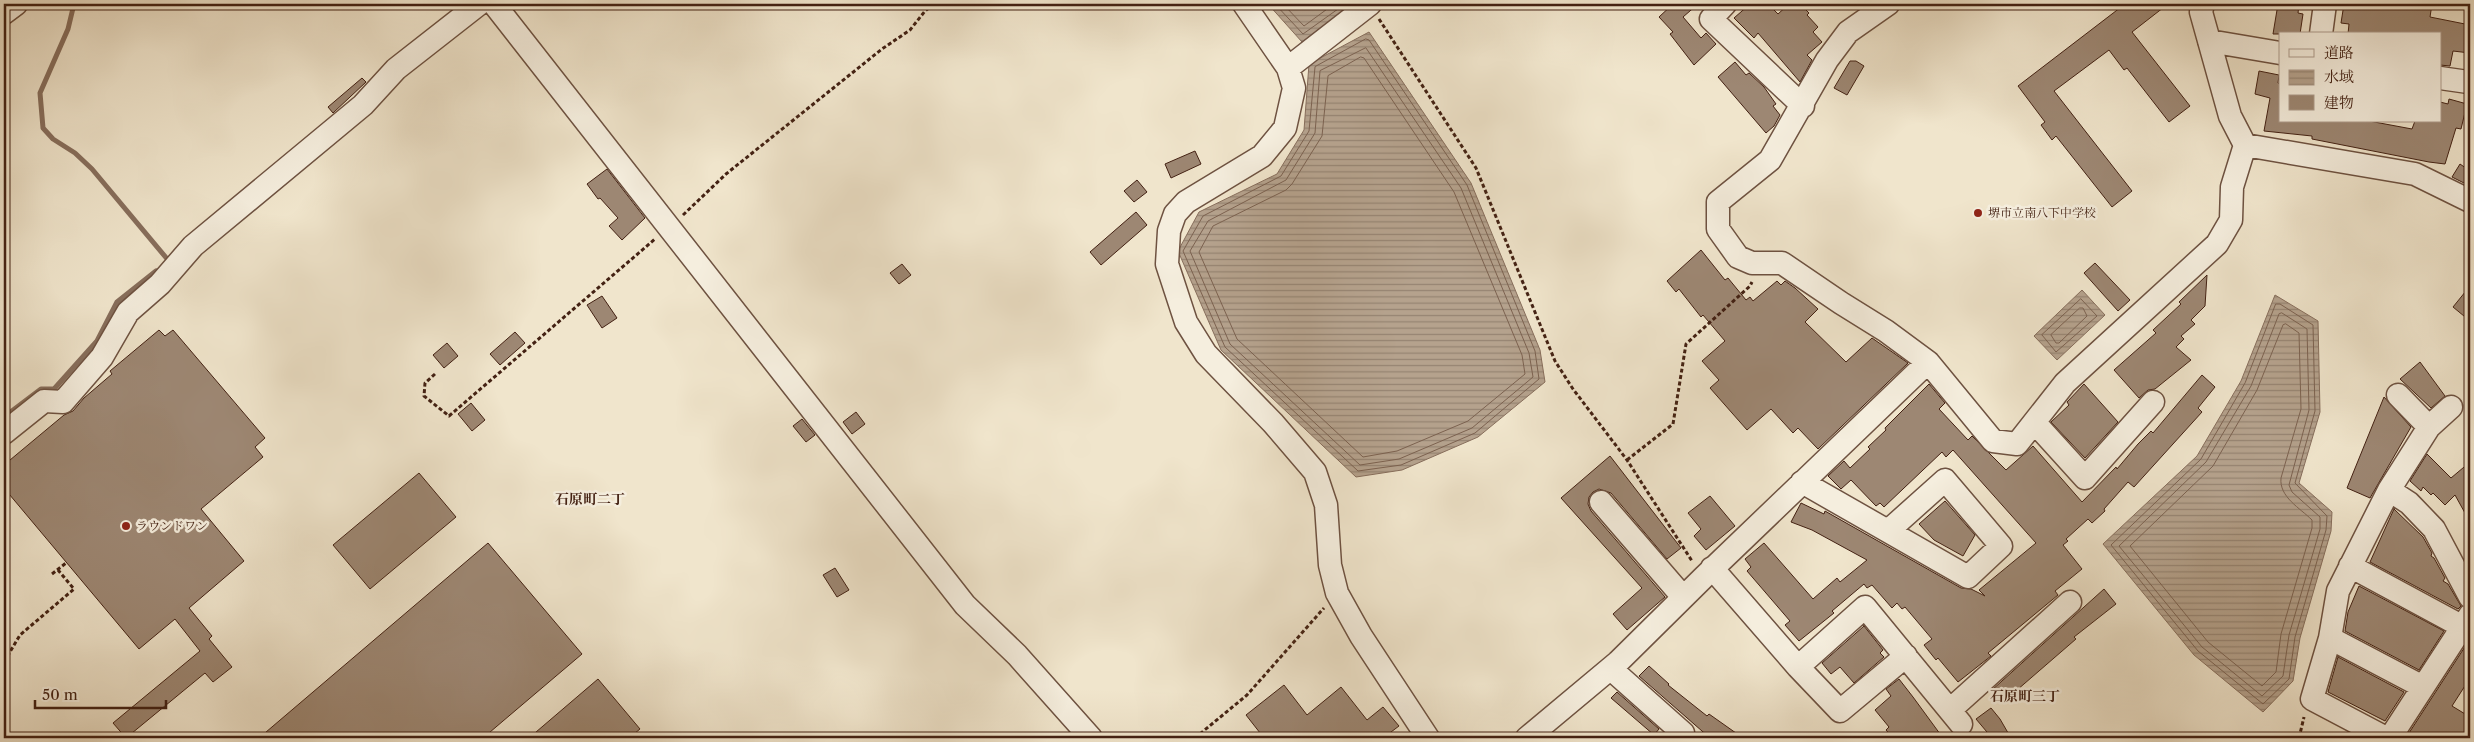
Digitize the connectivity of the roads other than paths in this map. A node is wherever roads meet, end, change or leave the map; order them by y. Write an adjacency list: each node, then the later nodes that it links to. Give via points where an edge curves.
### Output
1 (16, 4): 10 (street)
2 (479, 4): 26 (street, via 396,69 363,105 193,246 160,284 128,312 102,357 63,402 44,401)
3 (494, 4): 43 (street, via 965,605 1017,655)
4 (1244, 4): 14 (street)
5 (1370, 4): 14 (street)
6 (1725, 4): 17 (street, via 1711,19)
7 (1888, 4): 17 (street, via 1848,32 1828,60)
8 (2203, 4): 12 (street, via 2201,12)
9 (2325, 4): 11 (street)
10 (4, 14)
11 (2321, 32)
12 (2209, 42): 13 (street); 18 (street, via 2230,116)
13 (2279, 53)
14 (1288, 68): 44 (street, via 1294,88 1285,128 1262,156 1186,202 1175,214 1169,231 1167,264 1186,322 1206,354 1315,472 1326,505 1330,565 1336,593)
15 (2442, 78): 16 (street)
16 (2468, 82)
17 (1803, 106): 20 (street, via 1770,160 1718,202 1718,229 1738,257 1752,264 1782,263)
18 (2245, 145): 19 (street, via 2414,174); 24 (street, via 2232,187 2231,220 2217,244 2065,383)
19 (2470, 201)
20 (1928, 362): 24 (street, via 1993,441 2017,444); 27 (street)
21 (2398, 395): 25 (street)
22 (2153, 402): 24 (street, via 2085,478)
23 (2451, 407): 25 (street)
24 (2035, 423)
25 (2429, 427): 28 (street)
26 (4, 433)
27 (1802, 482): 30 (street); 32 (street)
28 (2389, 490): 31 (street); 34 (street, via 2409,503 2434,529)
29 (1601, 502): 33 (street)
30 (1888, 531): 30 (street, via 1968,577 2001,546 1945,480)
31 (2350, 566): 36 (street); 37 (street, via 2338,591)
32 (1708, 573): 33 (street); 39 (street)
33 (1683, 597): 40 (street)
34 (2470, 597)
35 (2070, 602): 38 (street, via 1956,717)
36 (2466, 621): 41 (street)
37 (2330, 638): 41 (street); 46 (street, via 2312,699)
38 (1906, 656): 39 (street, via 1840,711); 39 (street, via 1865,608)
39 (1798, 667)
40 (1611, 669): 42 (street); 45 (street)
41 (2423, 687): 47 (street)
42 (1683, 733)
43 (1091, 738)
44 (1428, 738)
45 (1527, 738)
46 (2386, 738)
47 (2390, 738)

